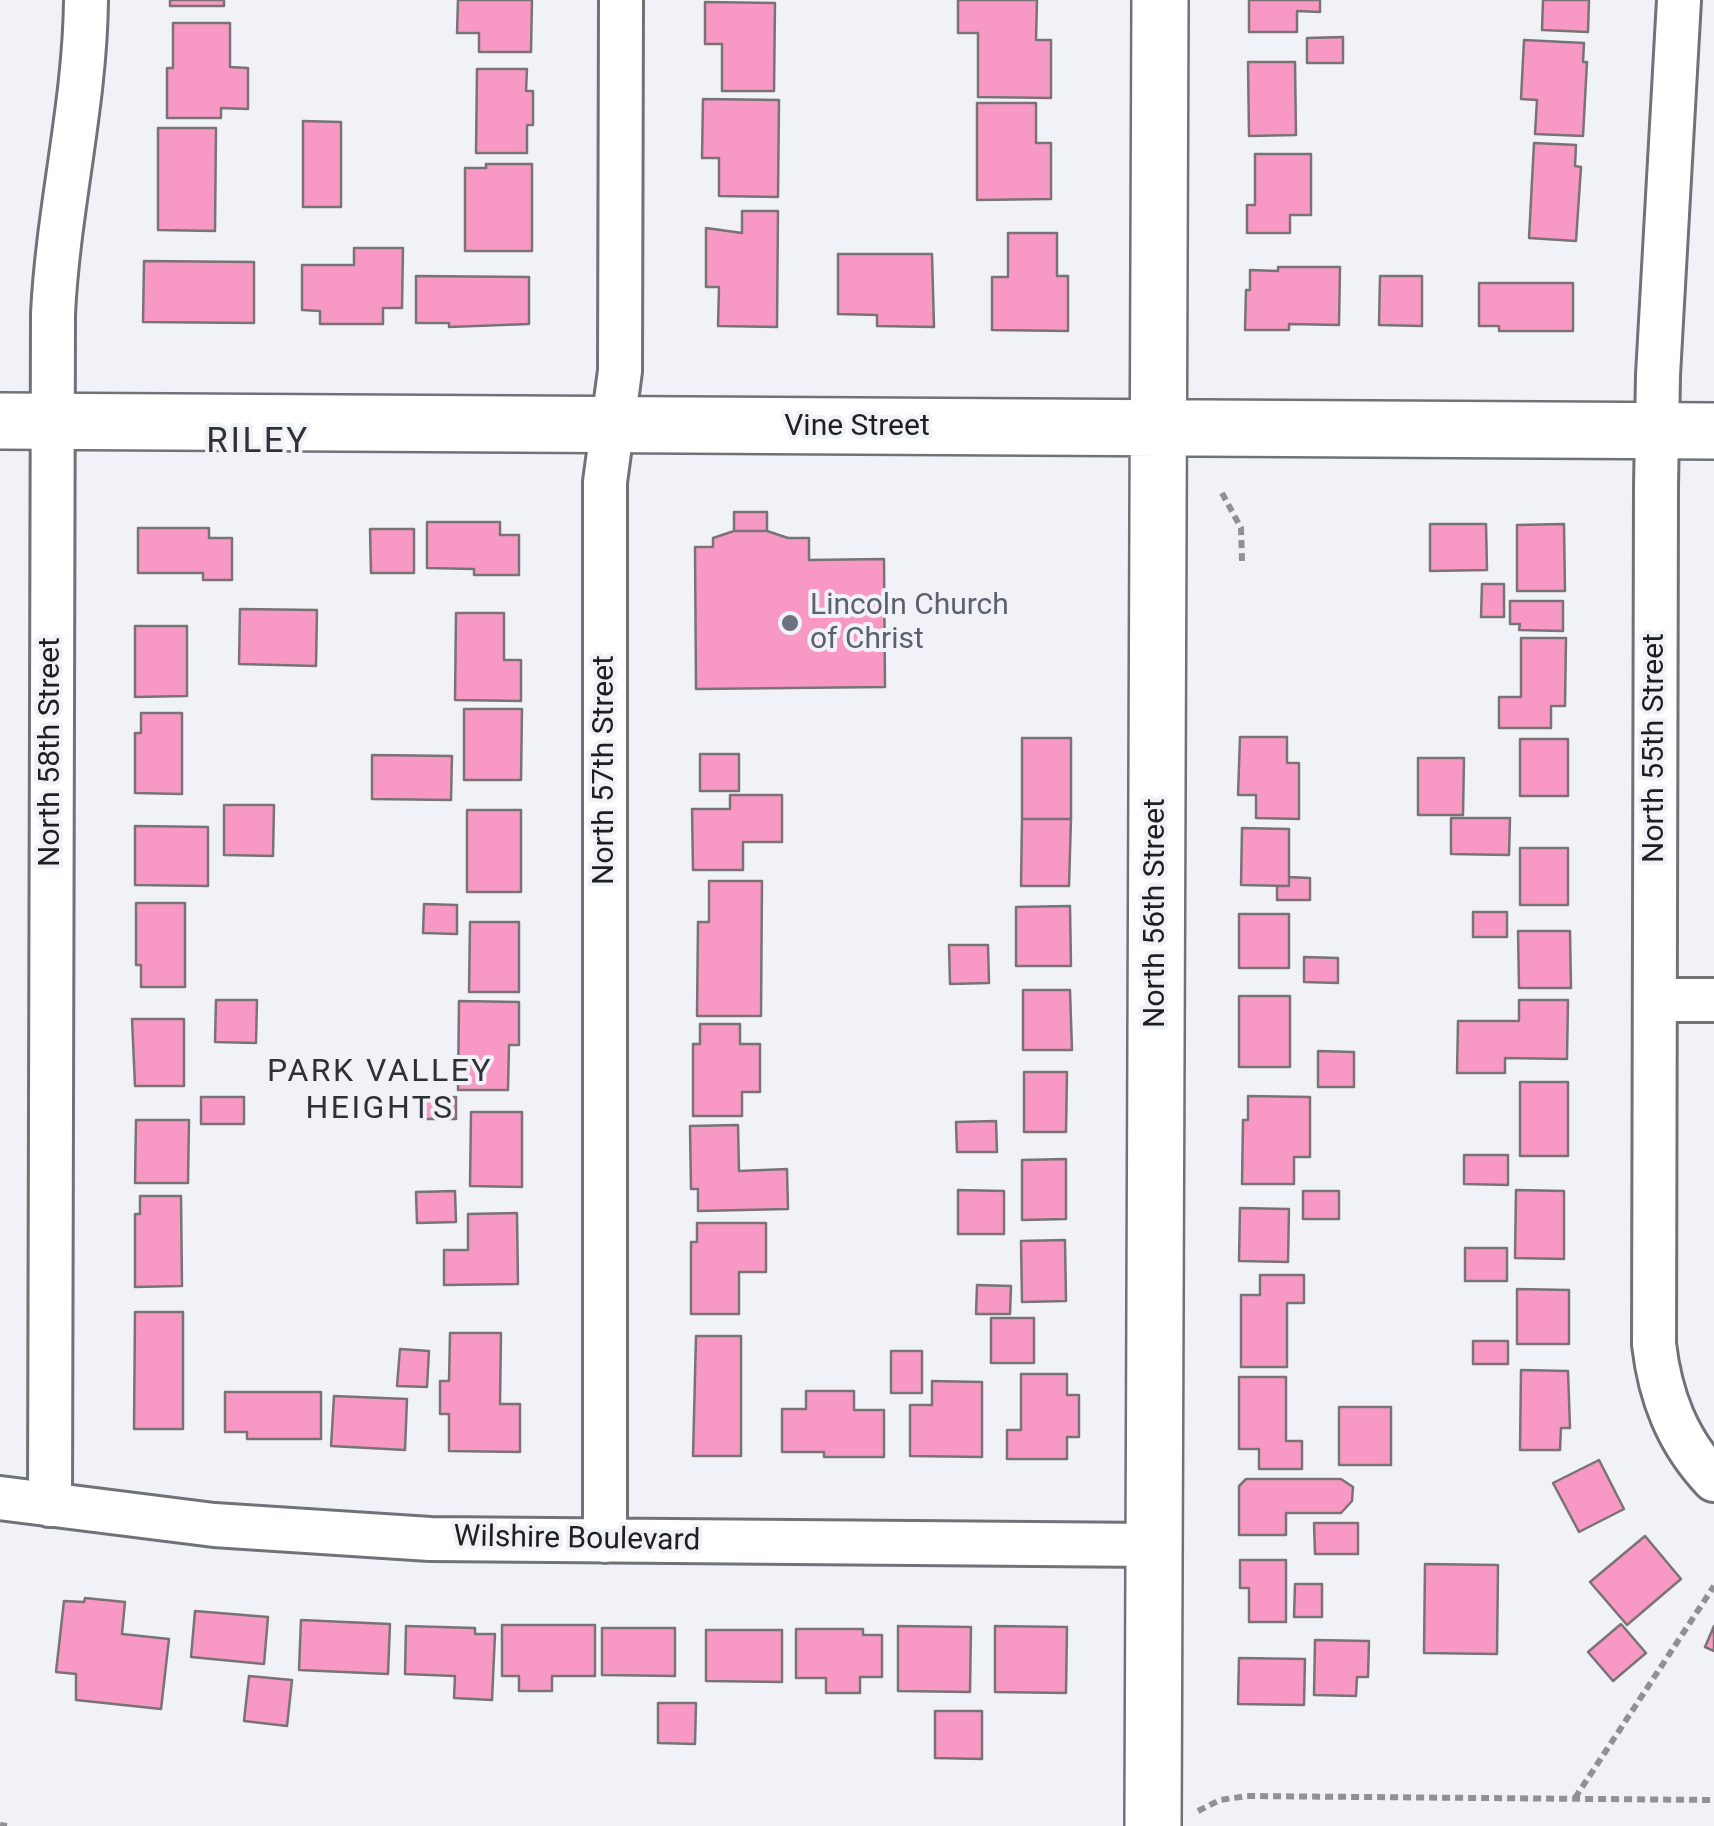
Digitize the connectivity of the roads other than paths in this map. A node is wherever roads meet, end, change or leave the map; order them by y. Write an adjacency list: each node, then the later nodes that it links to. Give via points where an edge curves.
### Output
1 (86, 0): 5 (street, North 58th Street, via 56,255)
2 (621, 0): 6 (street, North 57th Street, via 620,371)
3 (1160, 0): 7 (main road, North 56th Street)
4 (1679, 0): 8 (street, North 55th Street)
5 (26, 421): 6 (main road, Vine Street); 14 (street, North 58th Street)
6 (614, 425): 7 (main road, Vine Street); 15 (street, North 57th Street, via 605,482)
7 (1158, 429): 8 (main road, Vine Street); 16 (main road, North 56th Street)
8 (1657, 430): 9 (main road, Vine Street); 10 (street, North 55th Street)
9 (1714, 430)
10 (1655, 1000): 11 (street); 12 (street, North 55th Street, via 1657,1370 1672,1420)
11 (1714, 1000)
12 (1714, 1480)
13 (0, 1498): 14 (street, Wilshire Boulevard)
14 (50, 1505): 15 (street, Wilshire Boulevard, via 312,1533)
15 (605, 1540): 16 (street, Wilshire Boulevard)
16 (1155, 1545): 17 (main road, North 56th Street)
17 (1171, 1821)

